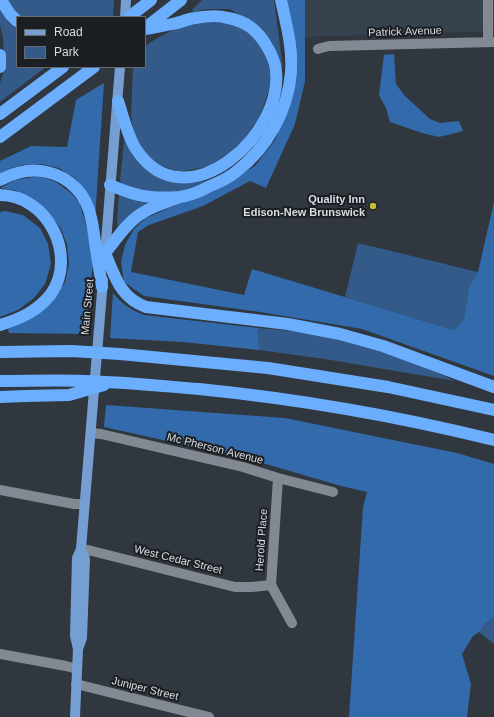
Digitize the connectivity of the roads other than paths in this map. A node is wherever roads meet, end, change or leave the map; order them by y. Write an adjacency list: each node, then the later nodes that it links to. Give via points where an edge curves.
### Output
1 (1, 0): 9 (highway)
2 (152, 0): 8 (highway)
3 (181, 0): 10 (highway)
4 (281, 0): 25 (highway, via 291,73 287,97 278,120 257,153 236,172 208,187)
5 (488, 0): 12 (street)
6 (126, 2): 7 (main road)
7 (125, 16)
8 (130, 16)
9 (16, 20)
10 (146, 28)
11 (146, 29): 19 (highway, via 217,16 246,24 264,41 275,64 276,82 267,114 249,142 219,168 192,177 172,176 147,163 136,149)
12 (491, 42): 13 (street, Patrick Avenue, via 329,46)
13 (318, 49)
14 (0, 55): 15 (highway)
15 (0, 67)
16 (62, 68): 20 (highway)
17 (93, 68): 21 (highway)
18 (120, 68): 19 (main road, Main Street)
19 (118, 101): 23 (main road, Main Street)
20 (0, 114)
21 (0, 137)
22 (0, 180): 27 (highway, via 14,173 41,171 60,177 75,188 84,199 91,216)
23 (110, 185): 25 (highway, via 141,196); 26 (main road, Main Street)
24 (0, 195): 28 (highway, via 28,202 42,213 53,228 61,256 57,283 52,293 35,310)
25 (180, 197): 26 (highway, via 151,208 135,218)
26 (105, 253): 27 (main road, Main Street); 32 (highway, via 126,295 146,307 288,324 340,334 383,346)
27 (102, 287): 35 (main road, Main Street)
28 (0, 325)
29 (0, 352): 34 (highway, via 120,354 268,368 388,387)
30 (0, 381): 31 (highway)
31 (113, 382): 33 (highway, via 69,395); 36 (highway, via 224,392 324,405)
32 (494, 387)
33 (0, 397)
34 (494, 410)
35 (91, 433): 37 (street, Mc Pherson Avenue, via 235,465); 40 (main road, Main Street)
36 (494, 440)
37 (278, 478): 39 (street, Mc Pherson Avenue); 42 (street, Herold Place)
38 (0, 490): 40 (street)
39 (333, 492)
40 (84, 504): 41 (main road, Main Street)
41 (81, 549): 42 (street, West Cedar Street, via 235,587); 45 (main road, Main Street, via 85,558 82,638 78,649)
42 (271, 585): 43 (street, Herold Place)
43 (292, 623)
44 (0, 654): 45 (street)
45 (77, 669): 46 (main road, Main Street)
46 (76, 684): 47 (main road, Main Street); 48 (street, Juniper Street)
47 (75, 717)
48 (209, 717)

